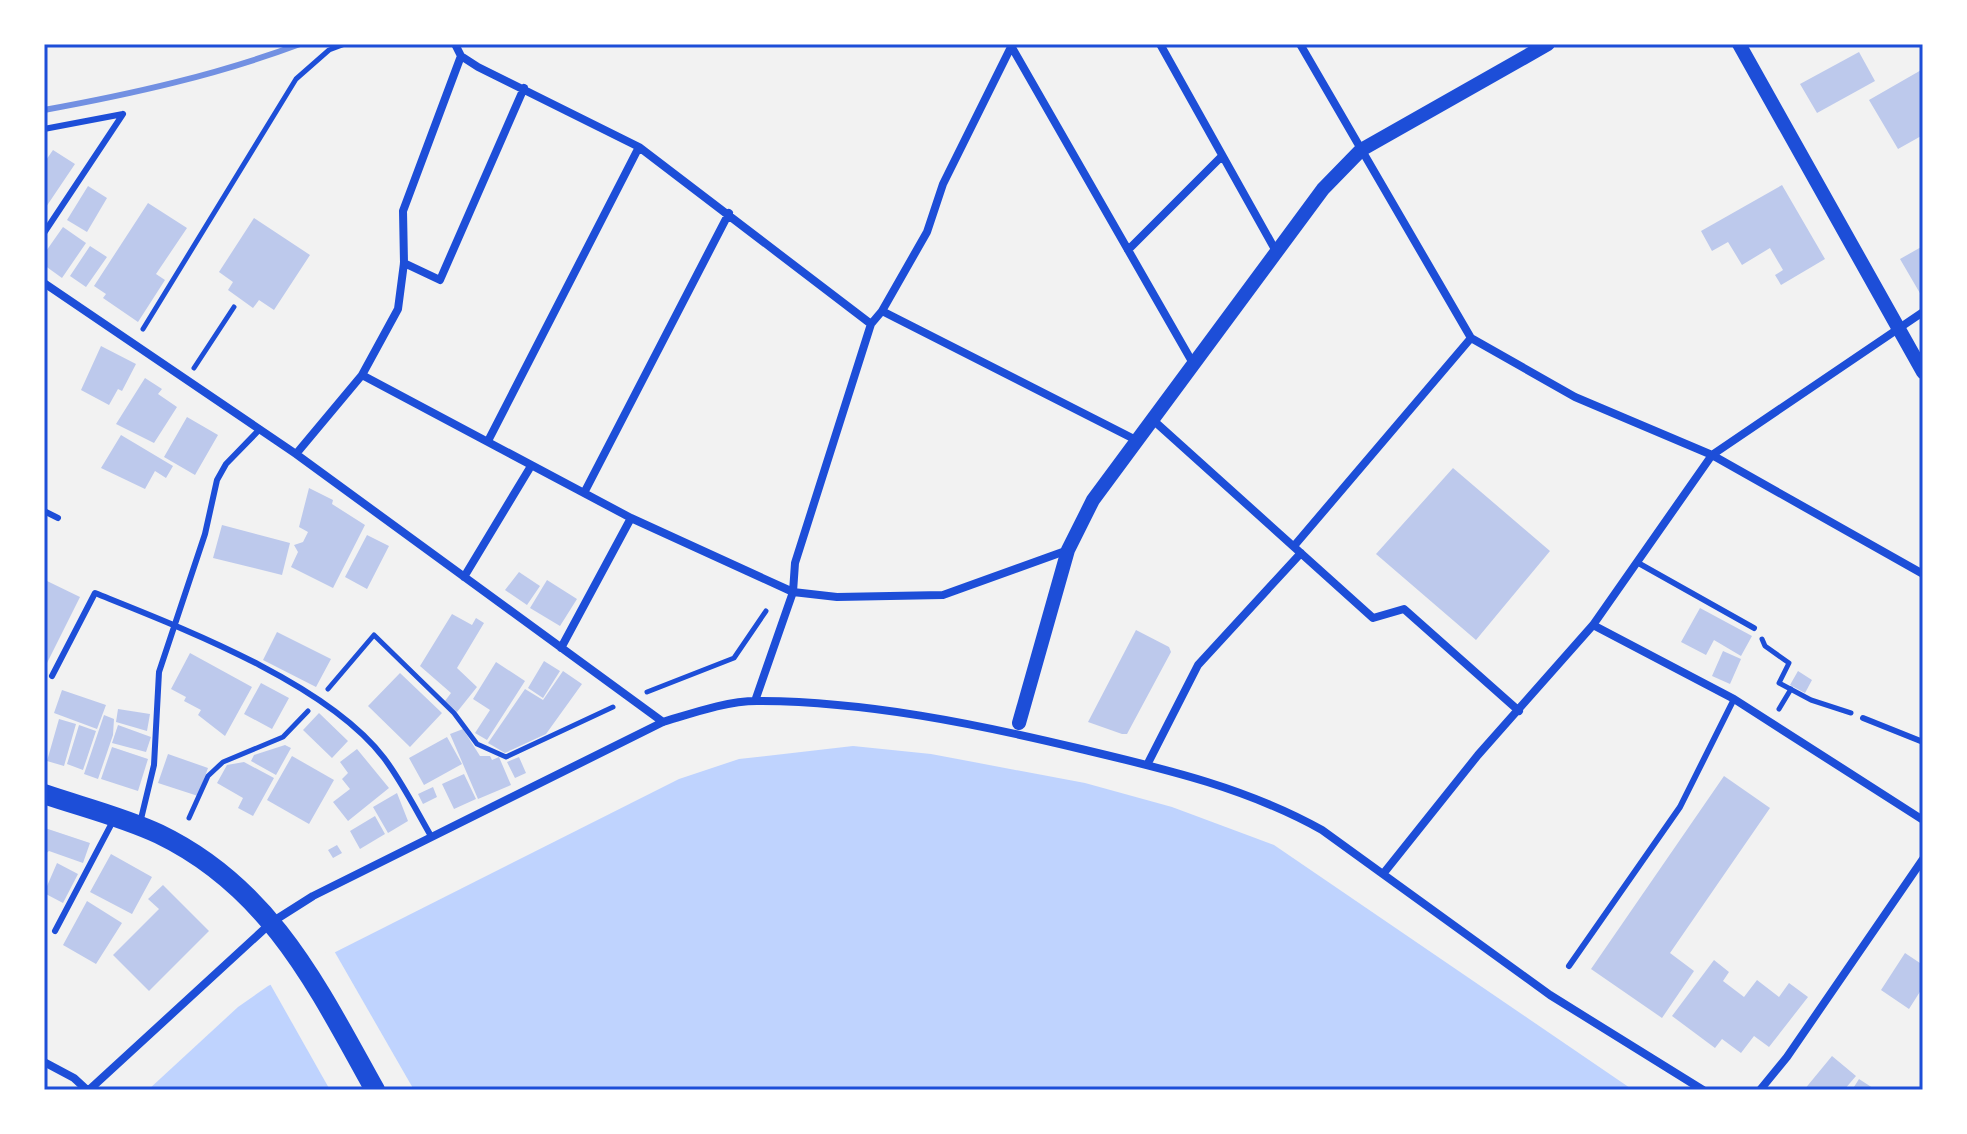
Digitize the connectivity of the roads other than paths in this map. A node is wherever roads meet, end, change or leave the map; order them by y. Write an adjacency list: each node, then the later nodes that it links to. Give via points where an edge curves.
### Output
1 (455, 44): 7 (street)
2 (1160, 44): 12 (street)
3 (1300, 44): 11 (street)
4 (1548, 44): 11 (street)
5 (1739, 44): 22 (street)
6 (1010, 46): 15 (street); 19 (street, via 943,184 927,232)
7 (461, 56): 8 (street); 17 (street, via 403,211)
8 (524, 88): 10 (street); 17 (street, via 440,280)
9 (44, 129): 14 (lane, via 123,114)
10 (639, 147): 13 (street); 29 (street)
11 (1361, 150): 16 (street, via 1331,179); 23 (street)
12 (1222, 156): 15 (street); 16 (street)
13 (729, 213): 21 (street); 34 (street)
14 (44, 233)
15 (1128, 250): 24 (street)
16 (1278, 254): 24 (street)
17 (404, 263): 26 (street, via 398,309)
18 (44, 283): 28 (street)
19 (882, 311): 21 (street); 30 (street)
20 (1923, 312): 22 (street)
21 (871, 324): 43 (street, via 795,563)
22 (1897, 326): 25 (street); 32 (street)
23 (1471, 338): 32 (street, via 1575,397); 39 (street)
24 (1194, 366): 27 (street)
25 (1923, 372)
26 (362, 375): 29 (street); 31 (street)
27 (1153, 420): 30 (street); 39 (street)
28 (260, 429): 31 (street); 45 (lane, via 217,480)
29 (488, 441): 33 (street)
30 (1138, 441): 38 (street, via 1093,500)
31 (296, 454): 42 (street)
32 (1712, 455): 40 (street); 41 (street)
33 (531, 466): 34 (street); 42 (street)
34 (584, 493): 37 (street)
35 (44, 511): 36 (lane)
36 (58, 518)
37 (631, 518): 43 (street); 47 (street)
38 (1068, 550): 43 (street, via 943,595 837,597); 54 (street)
39 (1298, 550): 51 (street, via 1373,618 1404,609); 56 (street, via 1198,665)
40 (1640, 564): 44 (street); 46 (lane)
41 (1923, 574)
42 (464, 577): 47 (street)
43 (793, 592): 50 (street)
44 (1593, 625): 49 (street); 51 (street)
45 (176, 626): 48 (lane, via 95,593); 60 (lane, via 159,672 154,765); 61 (lane, via 321,698 383,755)
46 (1754, 628)
47 (561, 648): 53 (street)
48 (52, 676)
49 (1734, 699): 59 (street); 66 (lane, via 1680,807)
50 (755, 701): 53 (street); 54 (street)
51 (1519, 711): 63 (street)
52 (1863, 718): 55 (lane)
53 (663, 722): 61 (street)
54 (1018, 728): 56 (street)
55 (1923, 742)
56 (1147, 765): 63 (street, via 1281,807)
57 (44, 794): 58 (main road)
58 (115, 818): 60 (main road); 65 (lane)
59 (1923, 820)
60 (139, 826): 64 (main road, via 207,863)
61 (431, 836): 64 (street)
62 (1923, 859): 71 (street)
63 (1383, 874): 70 (street, via 1550,995)
64 (272, 922): 68 (street); 69 (main road, via 300,957)
65 (55, 931)
66 (1569, 966)
67 (44, 1062): 68 (street)
68 (88, 1090)
69 (375, 1090)
70 (1703, 1090)
71 (1760, 1090)

